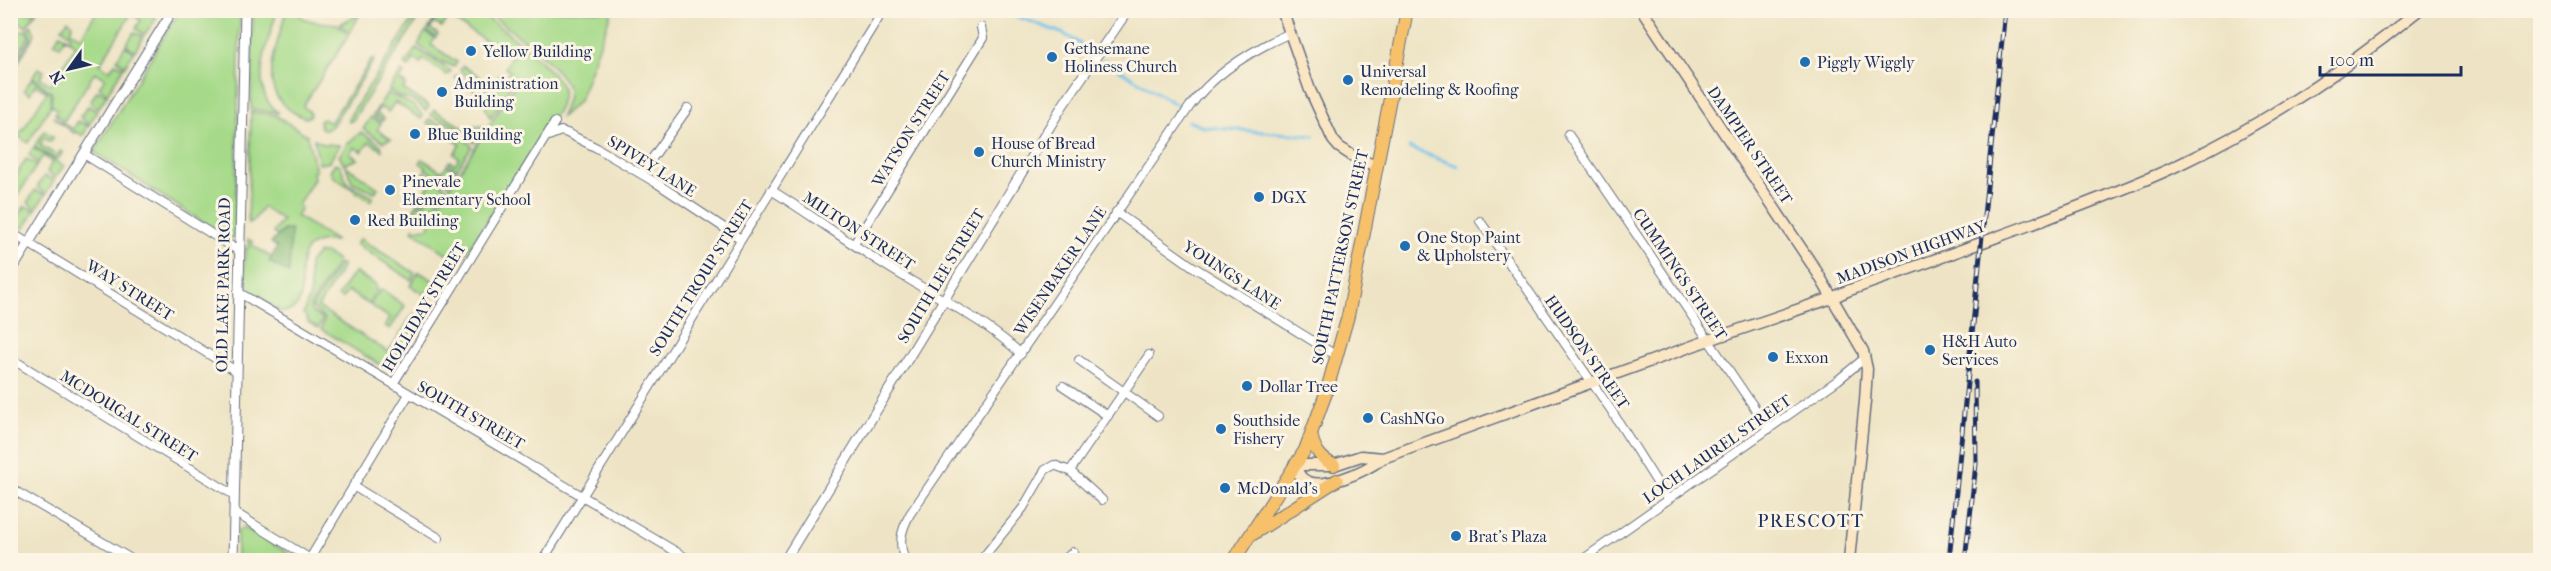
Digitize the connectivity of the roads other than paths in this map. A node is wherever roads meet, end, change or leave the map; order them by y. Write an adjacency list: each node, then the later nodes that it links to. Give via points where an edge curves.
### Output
1 (245, 10): 25 (street, OLD LAKE PARK ROAD)
2 (883, 10): 18 (street, SOUTH TROUP STREET)
3 (1128, 10): 29 (street, SOUTH LEE STREET, via 1063,105)
4 (1282, 10): 10 (main road)
5 (1407, 10): 16 (main road, SOUTH PATTERSON STREET)
6 (1642, 10): 28 (main road, DAMPIER STREET)
7 (2419, 10): 28 (main road, MADISON HIGHWAY, via 2302,95 2170,169)
8 (170, 12): 15 (street)
9 (981, 27): 24 (street, WATSON STREET, via 983,38)
10 (1290, 33): 16 (main road, via 1333,140 1356,158); 19 (street, WISENBAKER LANE, via 1211,81)
11 (688, 108): 17 (street)
12 (555, 122): 14 (street, HOLLIDAY STREET)
13 (1568, 134): 30 (street, CUMMINGS STREET)
14 (545, 137): 17 (street, SPIVEY LANE, via 567,132); 38 (street, HOLLIDAY STREET)
15 (84, 154): 23 (street); 25 (street)
16 (1376, 166): 33 (main road, SOUTH PATTERSON STREET)
17 (641, 174): 22 (street, SPIVEY LANE)
18 (771, 190): 22 (street, SOUTH TROUP STREET); 24 (street, MILTON STREET)
19 (1116, 212): 31 (street, WISENBAKER LANE); 33 (street, YOUNGS LANE, via 1192,266)
20 (1480, 221): 39 (street, HUDSON STREET)
21 (10, 232): 23 (street, WAY STREET)
22 (741, 239): 55 (street, SOUTH TROUP STREET)
23 (29, 244): 26 (street); 37 (street, WAY STREET)
24 (854, 244): 29 (street, MILTON STREET)
25 (239, 251): 27 (street, OLD LAKE PARK ROAD)
26 (10, 273)
27 (238, 292): 37 (street, OLD LAKE PARK ROAD); 38 (street, SOUTH STREET)
28 (1832, 298): 30 (main road, MADISON HIGHWAY); 35 (main road, DAMPIER STREET)
29 (945, 299): 31 (street, MILTON STREET); 67 (street, SOUTH LEE STREET)
30 (1709, 340): 39 (main road, MADISON HIGHWAY); 45 (street, CUMMINGS STREET)
31 (1021, 354): 68 (street, WISENBAKER LANE, via 903,527 900,543)
32 (1149, 355): 41 (street)
33 (1337, 356): 46 (main road, SOUTH PATTERSON STREET)
34 (10, 358): 54 (street, MCDOUGAL STREET)
35 (1865, 358): 45 (street, LOCH LAUREL STREET); 73 (main road, via 1865,401)
36 (1079, 360): 41 (street)
37 (236, 371): 54 (street, OLD LAKE PARK ROAD)
38 (393, 384): 42 (street, SOUTH STREET)
39 (1591, 384): 47 (main road, MADISON HIGHWAY); 57 (street, HUDSON STREET)
40 (1062, 386): 43 (street)
41 (1125, 391): 43 (street); 44 (street)
42 (409, 394): 52 (street, HOLLIDAY STREET); 55 (street, SOUTH STREET)
43 (1108, 416): 50 (street)
44 (1158, 416)
45 (1769, 429): 57 (street, LOCH LAUREL STREET)
46 (1311, 434): 48 (main road, SOUTH PATTERSON STREET); 49 (main road, via 1323,460)
47 (1383, 459): 49 (main road, MADISON HIGHWAY, via 1361,456); 51 (main road, MADISON HIGHWAY)
48 (1294, 465): 49 (main road, MADISON HIGHWAY); 51 (main road, MADISON HIGHWAY, via 1303,478 1313,483); 59 (main road, SOUTH PATTERSON STREET)
49 (1334, 465)
50 (1070, 471): 56 (street); 69 (street, via 1053,465 1045,470 1023,508)
51 (1337, 480): 59 (main road)
52 (353, 486): 60 (street); 62 (street, HOLLIDAY STREET)
53 (10, 488): 63 (street)
54 (234, 495): 58 (street, OLD LAKE PARK ROAD)
55 (583, 496): 65 (street, SOUTH TROUP STREET); 66 (street, SOUTH STREET)
56 (1101, 500)
57 (1668, 500): 72 (street, LOCH LAUREL STREET)
58 (234, 512): 62 (street); 64 (street, OLD LAKE PARK ROAD)
59 (1250, 536): 71 (main road, SOUTH PATTERSON STREET)
60 (439, 538)
61 (1073, 552): 70 (street)
62 (310, 560)
63 (133, 561)
64 (233, 561)
65 (543, 561)
66 (690, 561)
67 (785, 561)
68 (905, 561)
69 (981, 561)
70 (1064, 561)
71 (1234, 561)
72 (1582, 561)
73 (1849, 561)

